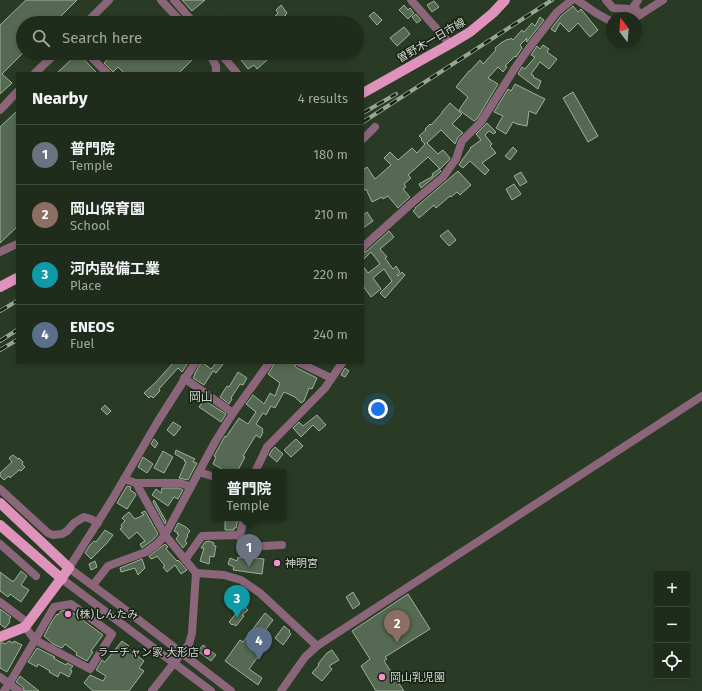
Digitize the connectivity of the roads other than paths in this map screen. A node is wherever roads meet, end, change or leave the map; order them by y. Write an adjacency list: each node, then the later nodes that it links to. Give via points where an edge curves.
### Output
1 (110, 0): 14 (street)
2 (161, 0): 15 (street)
3 (174, 0): 16 (street)
4 (411, 0): 18 (street)
5 (505, 0): 18 (main road, 曽野木一日市線, via 470,32)
6 (572, 0): 33 (street, via 557,12 529,48 481,122 462,141 456,159 443,177)
7 (577, 0): 17 (street)
8 (606, 0): 11 (street, via 613,8 629,9)
9 (638, 0): 12 (street, via 634,6)
10 (663, 0): 13 (street)
11 (632, 12)
12 (636, 12)
13 (642, 14)
14 (93, 16)
15 (176, 16)
16 (188, 16)
17 (606, 19)
18 (450, 44): 27 (main road, 曽野木一日市線)
19 (49, 60): 23 (street)
20 (94, 60): 24 (street)
21 (213, 60): 25 (street)
22 (226, 60): 26 (street)
23 (36, 72)
24 (106, 72)
25 (216, 72)
26 (236, 72)
27 (364, 92)
28 (16, 93): 29 (street)
29 (0, 110)
30 (375, 127): 31 (street)
31 (364, 138)
32 (16, 244): 34 (street)
33 (364, 246)
34 (0, 252)
35 (16, 279): 36 (main road)
36 (0, 287)
37 (194, 364): 41 (street)
38 (268, 364): 44 (street)
39 (302, 364): 42 (street)
40 (341, 364): 42 (street)
41 (184, 378): 44 (street); 48 (street)
42 (331, 378): 45 (street, via 325,388 267,447)
43 (702, 396): 70 (street)
44 (233, 413): 46 (street)
45 (256, 469)
46 (199, 472): 47 (street); 50 (street)
47 (212, 476)
48 (124, 479): 49 (street); 54 (street)
49 (136, 483): 50 (street, via 180,483); 56 (street)
50 (191, 487): 56 (street)
51 (0, 489): 54 (street, via 53,535 68,531 74,523 84,517)
52 (0, 503): 61 (main road)
53 (243, 521): 57 (street)
54 (98, 523): 61 (street)
55 (0, 525): 64 (main road)
56 (165, 535): 60 (street); 65 (street, via 146,552 108,566)
57 (240, 535): 59 (street, via 242,547); 60 (street, via 202,536)
58 (0, 544): 63 (street)
59 (282, 545)
60 (185, 560): 62 (street)
61 (70, 568): 64 (main road); 65 (street)
62 (196, 573): 70 (street, via 224,575 241,580 260,593); 71 (street, via 192,632 188,644)
63 (36, 576)
64 (62, 579): 67 (main road); 72 (street)
65 (93, 586): 71 (street)
66 (0, 602): 67 (street)
67 (27, 625): 68 (main road); 69 (street)
68 (0, 637)
69 (35, 640): 69 (street, via 90,669 112,634 71,604 54,607); 74 (street)
70 (317, 646): 80 (street, via 305,657)
71 (181, 653): 72 (street); 79 (street)
72 (173, 664): 77 (street); 78 (street)
73 (0, 677): 74 (street)
74 (9, 684): 75 (street); 76 (street)
75 (4, 691)
76 (19, 691)
77 (152, 691)
78 (211, 691)
79 (231, 691)
80 (281, 691)

